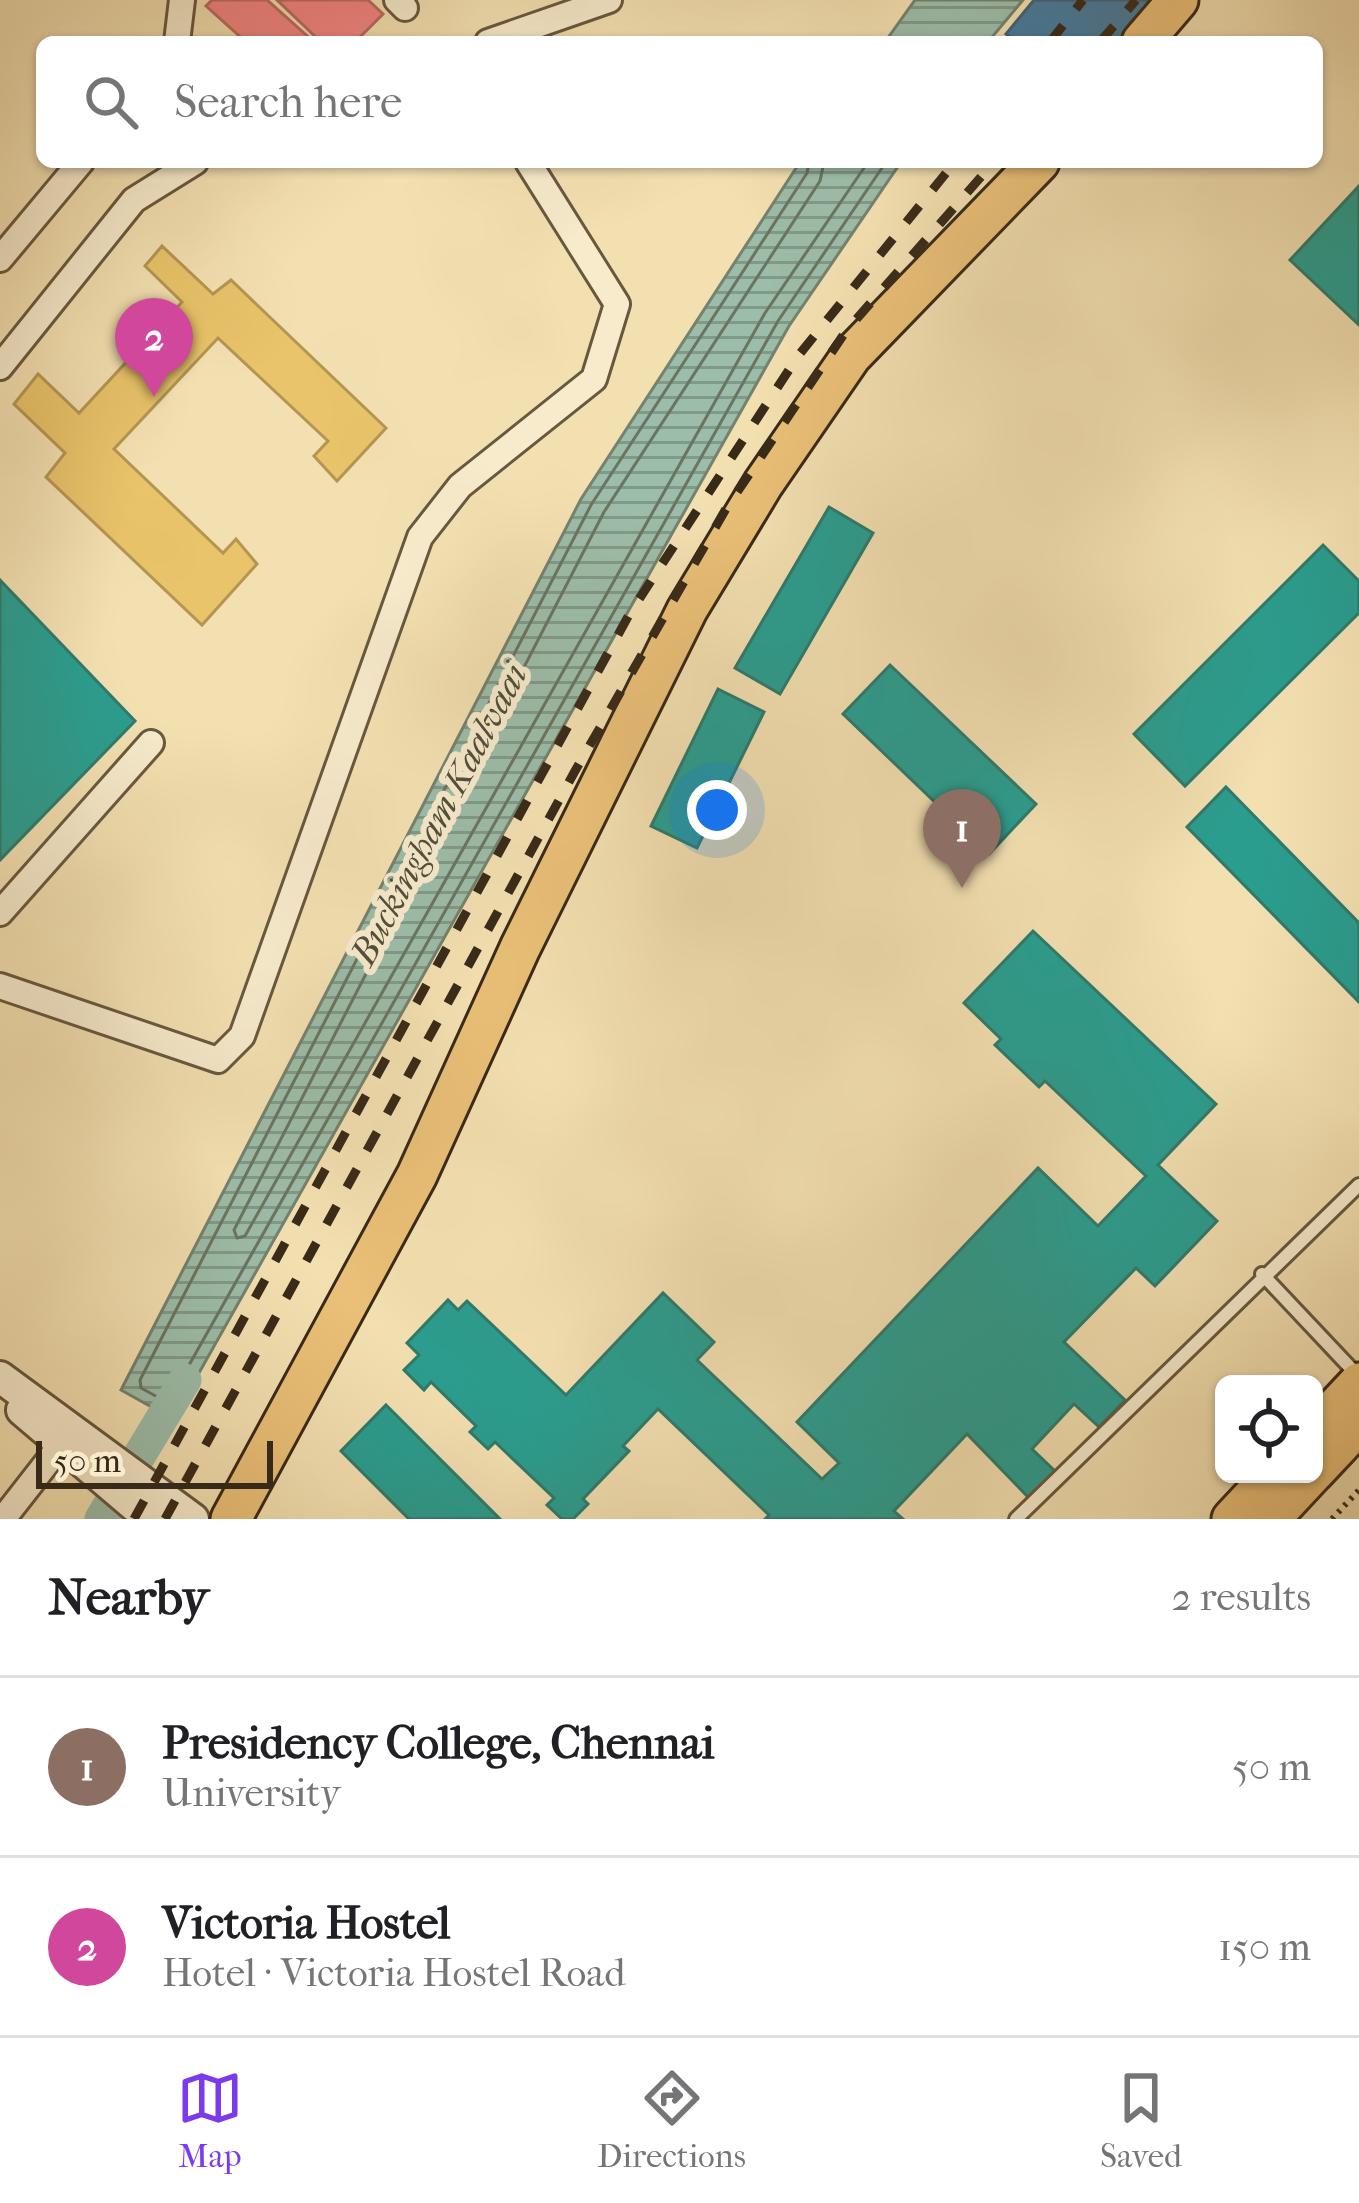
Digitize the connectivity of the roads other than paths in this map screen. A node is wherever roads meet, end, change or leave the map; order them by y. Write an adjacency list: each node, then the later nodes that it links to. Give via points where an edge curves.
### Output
1 (182, 0): 4 (street)
2 (609, 0): 5 (street)
3 (1178, 0): 6 (main road)
4 (178, 36)
5 (505, 36)
6 (1147, 36)
7 (76, 168): 11 (street)
8 (185, 168): 12 (street, via 134,200)
9 (532, 168): 15 (street, via 616,304 607,342 594,379 460,486 420,537 242,1036 218,1060)
10 (1033, 168): 31 (main road, via 851,356 687,610 417,1175)
11 (0, 259)
12 (0, 367)
13 (151, 743): 14 (street)
14 (0, 913)
15 (0, 986)
16 (1359, 1185): 17 (lane)
17 (1262, 1274): 19 (lane); 32 (lane)
18 (0, 1377): 24 (street)
19 (1359, 1380): 21 (main road)
20 (0, 1390): 23 (street)
21 (1323, 1421)
22 (1359, 1424): 25 (main road)
23 (60, 1446): 24 (street); 29 (street)
24 (93, 1457): 28 (street); 30 (street)
25 (1323, 1462)
26 (1266, 1483): 33 (main road)
27 (1304, 1483): 34 (main road)
28 (188, 1515)
29 (3, 1519)
30 (150, 1519)
31 (232, 1519)
32 (1016, 1519)
33 (1232, 1519)
34 (1270, 1519)

